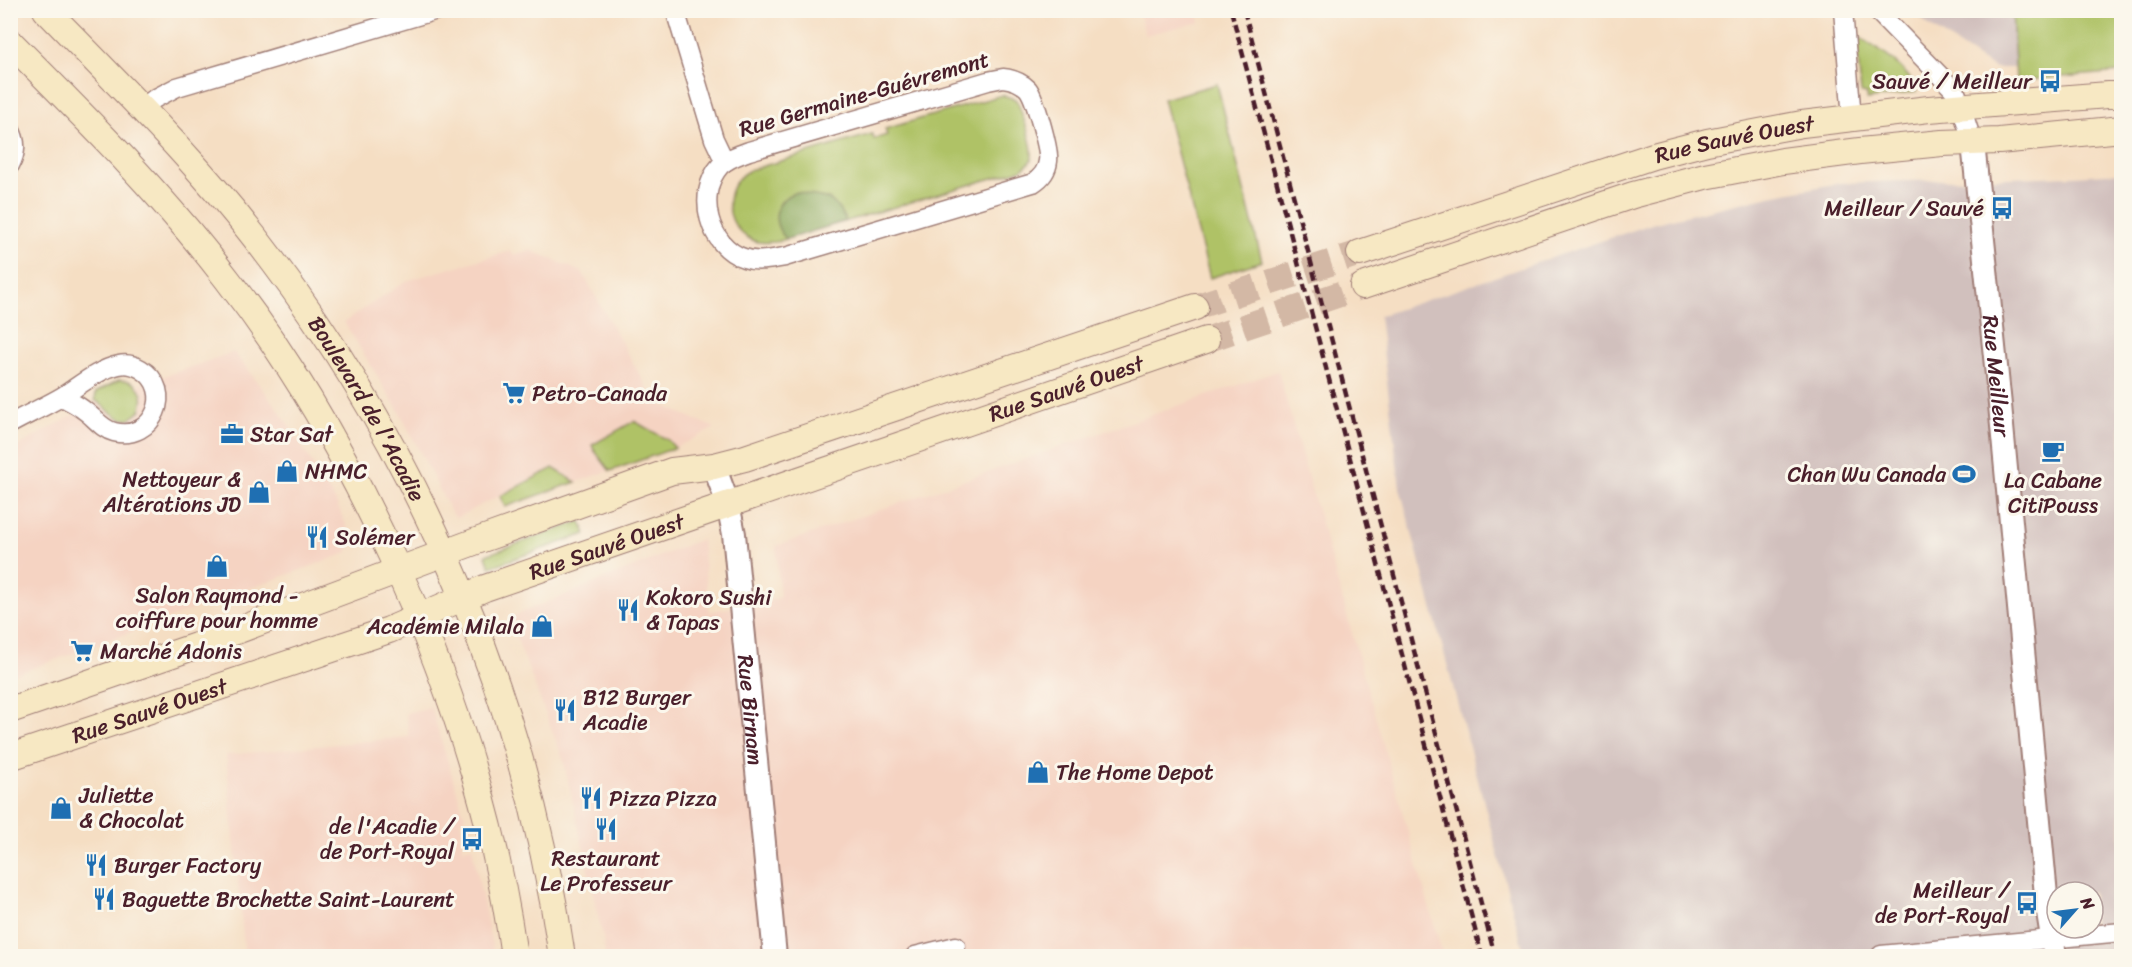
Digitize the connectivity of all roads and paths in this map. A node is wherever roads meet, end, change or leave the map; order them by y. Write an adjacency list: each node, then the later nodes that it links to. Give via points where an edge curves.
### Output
1 (46, 10): 9 (main road, Boulevard de l'Acadie)
2 (437, 10): 9 (street, via 177,87)
3 (675, 10): 15 (street, via 714,139)
4 (1843, 10): 10 (street)
5 (1876, 10): 8 (street, Rue Meilleur, via 1952,87)
6 (10, 42): 25 (main road, Boulevard de l'Acadie, via 141,177 242,299 336,443)
7 (2121, 95): 8 (main road, Rue Sauvé Ouest)
8 (1963, 107): 10 (main road, Rue Sauvé Ouest); 13 (street, Rue Meilleur)
9 (142, 109): 24 (main road, Boulevard de l'Acadie, via 247,228 320,327 372,411)
10 (1852, 118): 16 (main road, Rue Sauvé Ouest, via 1752,132 1689,146)
11 (10, 129): 14 (street, via 16,145)
12 (2121, 129): 13 (main road, Rue Sauvé Ouest)
13 (1973, 143): 17 (main road, Rue Sauvé Ouest, via 1860,151 1705,176 1633,195); 32 (street, Rue Meilleur)
14 (12, 161)
15 (725, 162): 15 (street, Rue Germaine-Guévremont, via 710,190 708,214 712,226 731,252 759,261 785,257 1027,186 1042,176 1049,153 1031,93 1019,82 1003,78 760,148)
16 (1360, 253)
17 (1363, 286)
18 (1194, 307): 22 (main road, Rue Sauvé Ouest)
19 (1206, 340): 23 (main road, Rue Sauvé Ouest)
20 (62, 397): 20 (street, via 86,411 103,428 122,434 146,425 155,415 159,400 149,375 127,364 104,371); 21 (street)
21 (10, 424)
22 (714, 466): 23 (street, Rue Birnam); 24 (main road, Rue Sauvé Ouest, via 672,471)
23 (728, 504): 26 (main road, Rue Sauvé Ouest); 36 (street, Rue Birnam)
24 (443, 554): 25 (main road, Rue Sauvé Ouest); 26 (main road, Boulevard de l'Acadie)
25 (398, 570): 27 (main road, Boulevard de l'Acadie); 28 (main road, Rue Sauvé Ouest)
26 (463, 597): 27 (main road, Rue Sauvé Ouest); 35 (main road, Boulevard de l'Acadie, via 527,782)
27 (420, 616): 29 (main road, Rue Sauvé Ouest, via 389,630); 34 (main road, Boulevard de l'Acadie, via 460,724 483,802)
28 (10, 710)
29 (10, 757)
30 (2121, 932): 32 (street)
31 (956, 946): 37 (street)
32 (2053, 948): 33 (street)
33 (1881, 955)
34 (514, 957)
35 (562, 957)
36 (775, 957)
37 (915, 957)

